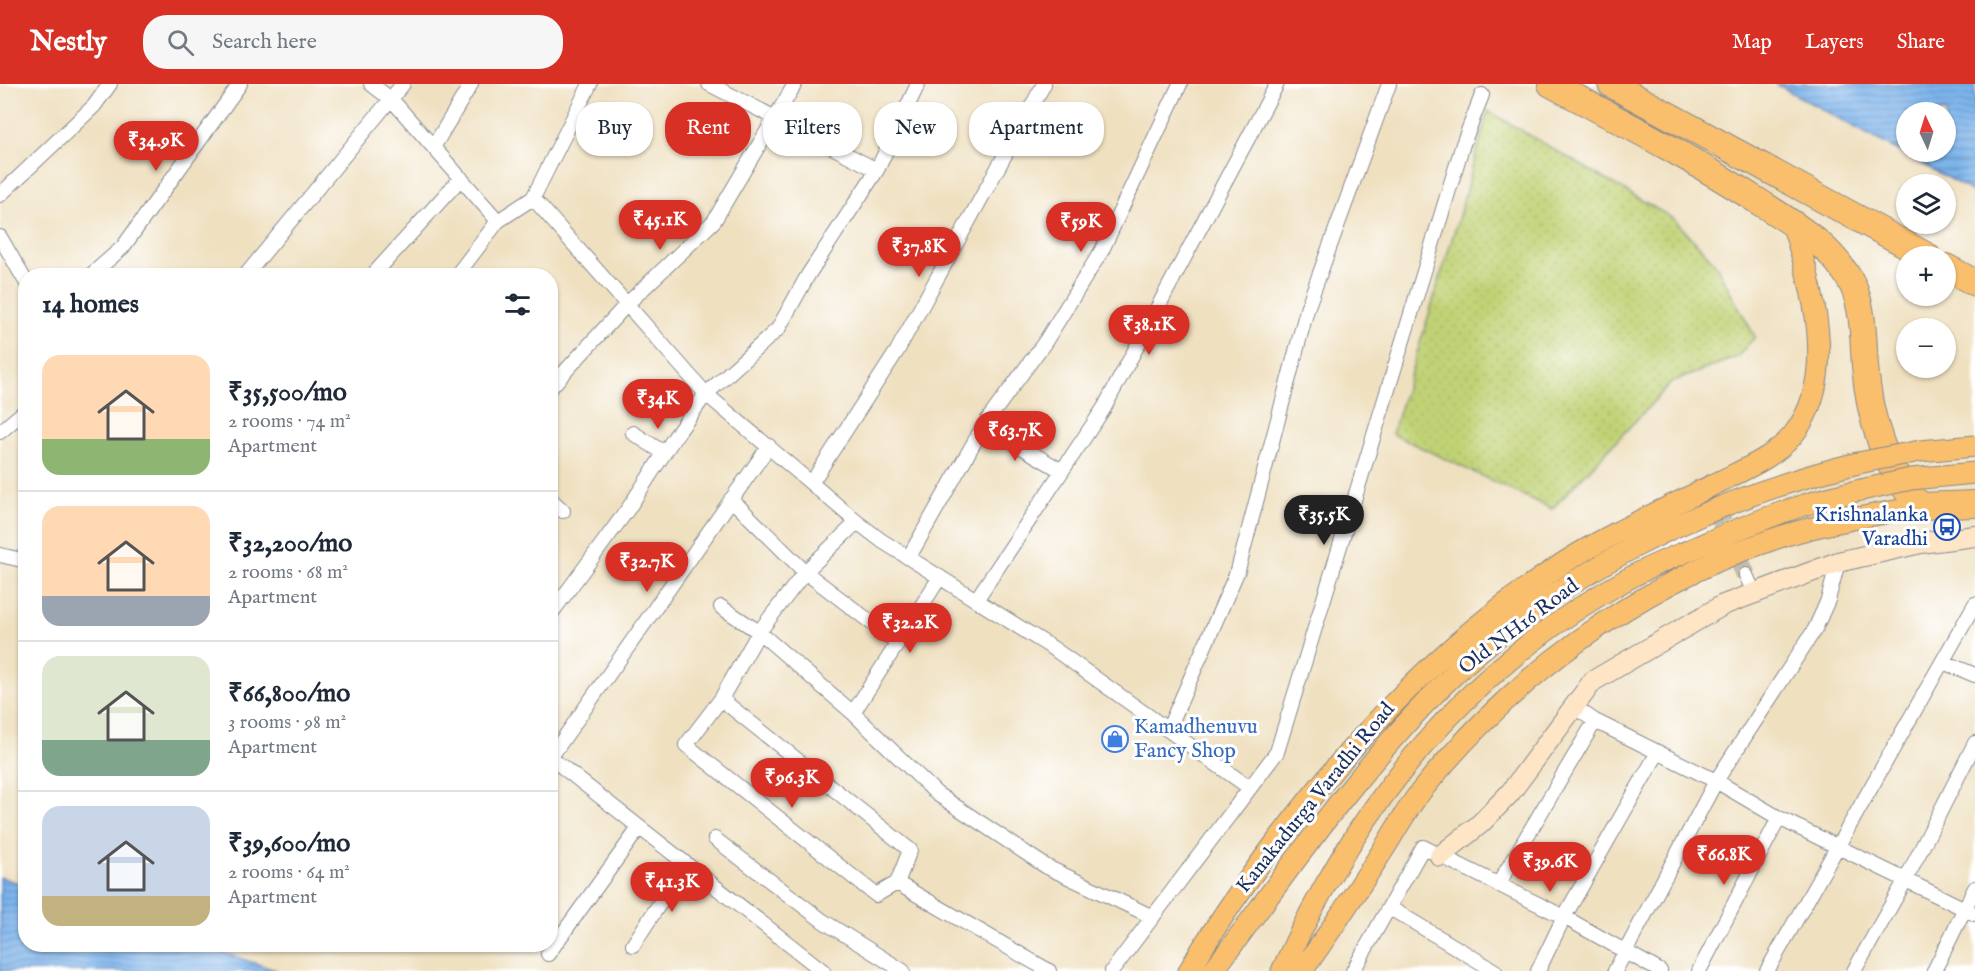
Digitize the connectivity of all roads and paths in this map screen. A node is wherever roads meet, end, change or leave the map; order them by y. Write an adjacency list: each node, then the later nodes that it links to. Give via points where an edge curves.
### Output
1 (110, 84): 25 (street, via 94,105)
2 (240, 84): 34 (street, via 123,247)
3 (371, 84): 17 (street)
4 (403, 84): 17 (street)
5 (471, 84): 21 (street)
6 (590, 84): 26 (street)
7 (709, 84): 19 (street)
8 (795, 84): 18 (street)
9 (918, 84): 23 (street)
10 (1044, 84): 52 (street, via 897,351)
11 (1180, 84): 44 (street, via 1102,250 1045,342)
12 (1278, 84): 50 (street, via 1104,408)
13 (1389, 84): 80 (street, via 1308,306 1238,570)
14 (1551, 84): 29 (highway, via 1701,164)
15 (1611, 84): 27 (highway)
16 (1482, 95): 86 (street, via 1463,144 1277,752)
17 (392, 100): 21 (street); 35 (street)
18 (785, 102)
19 (763, 111)
20 (763, 140): 40 (street, via 714,221)
21 (434, 146): 24 (street)
22 (850, 156): 23 (street)
23 (877, 170): 42 (street, via 808,275 778,329)
24 (460, 178): 28 (street); 36 (street)
25 (0, 195)
26 (533, 198): 28 (street); 40 (street)
27 (1852, 216): 31 (highway); 32 (highway)
28 (498, 221): 37 (street)
29 (1792, 223): 32 (highway); 109 (main road, Kanakadurga Varadhi Road, via 1812,286 1818,334 1810,404 1792,435 1758,463 1622,529 1565,563 1496,611 1434,662 1366,729 1295,818 1235,897)
30 (0, 237): 33 (street)
31 (1908, 246)
32 (1826, 249): 55 (highway, via 1854,287 1861,314 1870,404 1878,432 1905,491)
33 (18, 268)
34 (99, 268)
35 (252, 268)
36 (379, 268)
37 (462, 268)
38 (1956, 273): 39 (highway)
39 (1975, 283)
40 (627, 304): 41 (street); 42 (street)
41 (558, 379)
42 (706, 394): 47 (street); 49 (street)
43 (18, 417): 45 (street)
44 (984, 425): 50 (street); 61 (street)
45 (0, 432)
46 (633, 433): 49 (street)
47 (769, 446): 52 (street); 53 (street)
48 (1975, 446): 110 (main road, Old NH16 Road, bridge, via 1920,451 1801,477 1724,505 1632,548 1545,602 1443,684 1330,815)
49 (664, 453): 67 (street)
50 (1062, 471): 68 (street)
51 (1975, 473): 111 (main road, Old NH16 Road, bridge, via 1911,479 1840,494 1743,526 1633,576 1558,624 1455,708 1412,757 1348,845)
52 (812, 482): 58 (street)
53 (731, 499): 64 (street); 82 (street)
54 (1975, 504): 55 (highway)
55 (1921, 506): 112 (main road, via 1771,540 1660,590 1591,632 1491,712 1421,792)
56 (558, 507): 57 (street)
57 (563, 511)
58 (857, 522): 61 (street); 64 (street)
59 (1975, 536): 63 (street, via 1922,543)
60 (0, 555): 62 (street)
61 (909, 557): 65 (street)
62 (18, 559)
63 (1838, 562): 77 (street, via 1750,584 1593,681); 85 (street, via 1815,629)
64 (805, 572): 72 (street); 73 (street)
65 (940, 578): 68 (street); 73 (street)
66 (558, 596): 67 (street)
67 (562, 600): 70 (street)
68 (976, 600): 80 (street, via 1054,649)
69 (1975, 604): 74 (street)
70 (558, 605)
71 (721, 607): 72 (street)
72 (759, 632): 76 (street); 78 (street)
73 (898, 643): 78 (street)
74 (1943, 662): 75 (street); 90 (street)
75 (1975, 675)
76 (722, 699): 94 (street, via 910,850); 94 (street, via 686,746 876,895)
77 (1573, 706): 79 (street); 91 (street, via 1510,793)
78 (853, 713): 99 (street, via 937,794 1047,867)
79 (1595, 721): 83 (street); 95 (street)
80 (1168, 730): 86 (street)
81 (1975, 743): 93 (street)
82 (558, 748)
83 (1658, 752): 85 (street); 100 (street)
84 (558, 764): 88 (street)
85 (1716, 781): 87 (street); 103 (street)
86 (1250, 788): 99 (street)
87 (1779, 818): 90 (street); 117 (street)
88 (639, 828): 92 (street); 101 (street)
89 (715, 839): 106 (street, via 823,921)
90 (1838, 848): 93 (street); 118 (street)
91 (1440, 856): 95 (street); 97 (street, via 1423,847)
92 (685, 864): 102 (street); 105 (street)
93 (1905, 881): 98 (street); 119 (street)
94 (897, 883): 107 (street)
95 (1498, 885): 100 (street)
96 (1975, 888): 98 (street)
97 (1390, 908): 104 (street); 113 (street)
98 (1970, 911): 120 (street)
99 (1153, 917): 108 (street)
100 (1564, 917): 103 (street); 114 (street)
101 (558, 940)
102 (633, 945)
103 (1625, 951): 115 (street); 116 (street)
104 (1359, 969)
105 (823, 971)
106 (903, 971)
107 (1049, 971)
108 (1112, 971)
109 (1189, 971)
110 (1213, 971)
111 (1282, 971)
112 (1302, 971)
113 (1495, 971)
114 (1538, 971)
115 (1615, 971)
116 (1660, 971)
117 (1699, 971)
118 (1767, 971)
119 (1854, 971)
120 (1934, 971)

